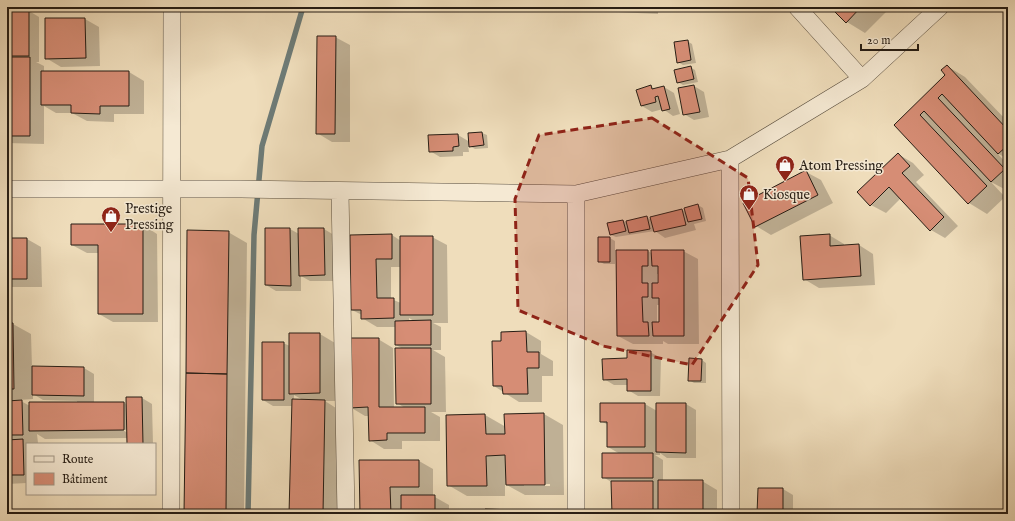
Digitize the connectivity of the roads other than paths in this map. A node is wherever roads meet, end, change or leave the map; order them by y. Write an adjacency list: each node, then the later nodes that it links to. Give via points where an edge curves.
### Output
1 (172, 7): 7 (street)
2 (797, 7): 4 (street)
3 (940, 7): 4 (street)
4 (862, 79): 5 (street)
5 (730, 158): 9 (street); 13 (street)
6 (7, 189): 7 (street)
7 (171, 189): 8 (street); 10 (street)
8 (340, 192): 9 (street); 11 (street)
9 (576, 194): 12 (street)
10 (171, 514)
11 (346, 514)
12 (576, 514)
13 (731, 514)

